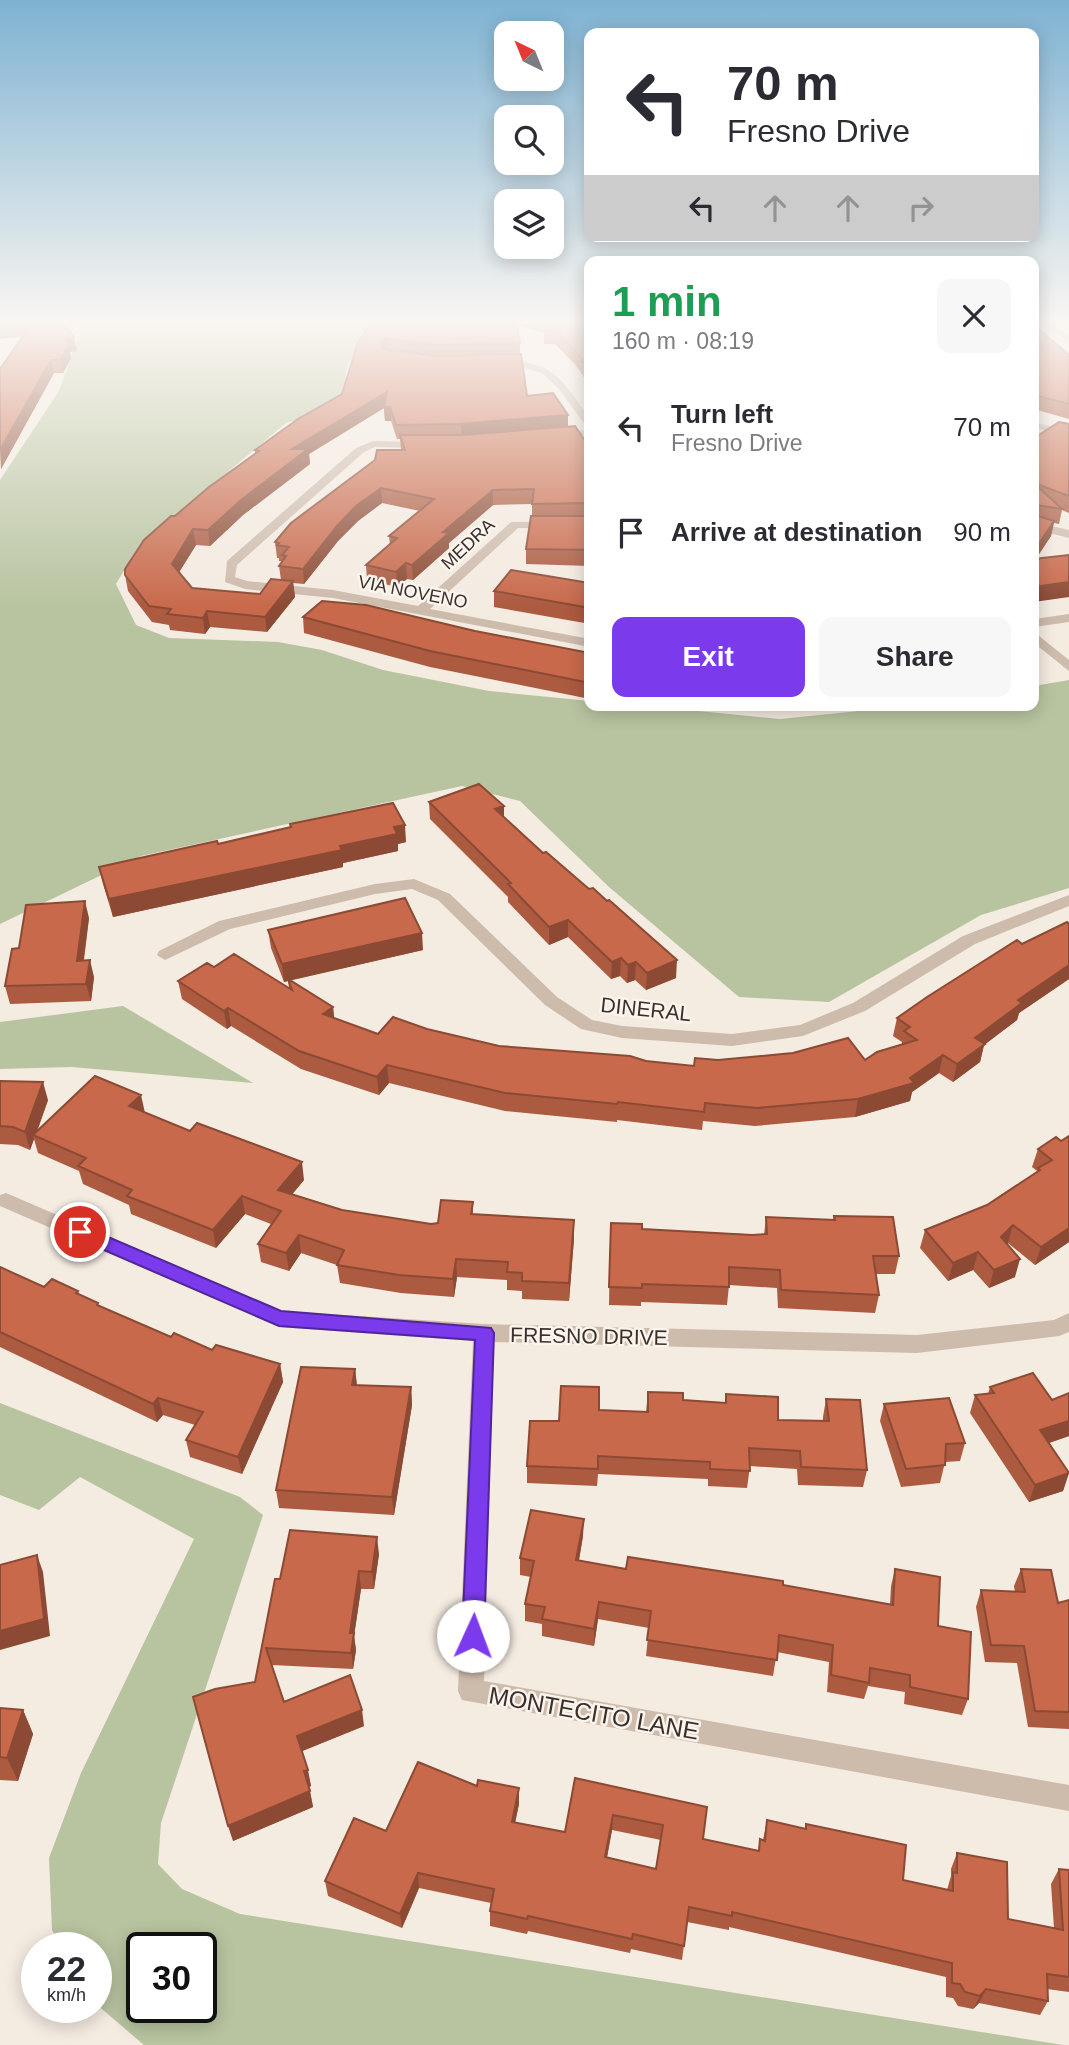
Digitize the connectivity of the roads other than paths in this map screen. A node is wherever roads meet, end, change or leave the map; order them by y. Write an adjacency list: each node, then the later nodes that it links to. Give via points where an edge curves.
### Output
1 (1039, 426): 3 (street)
2 (584, 431): 4 (street)
3 (1069, 434)
4 (551, 436)
5 (430, 445): 9 (street, VIA NOVENO, via 373,444 360,450 231,564 229,579)
6 (584, 525): 9 (street, MEDRA, via 515,524)
7 (1039, 526): 8 (street)
8 (1069, 534)
9 (420, 611): 13 (street, VIA NOVENO)
10 (1069, 618): 11 (street)
11 (1039, 622)
12 (1039, 640): 14 (street)
13 (584, 642)
14 (1069, 667)
15 (1069, 900): 16 (street, DINERAL, via 969,940 859,1007 803,1030 732,1040 587,1025 551,1002 444,897 414,884 225,925)
16 (165, 955)
17 (6, 1200): 19 (street, FRESNO DRIVE, via 279,1319)
18 (1069, 1321): 19 (street, FRESNO DRIVE, via 1059,1328 917,1344)
19 (484, 1333): 20 (street, MONTECITO LANE, via 471,1691)
20 (1069, 1798)

